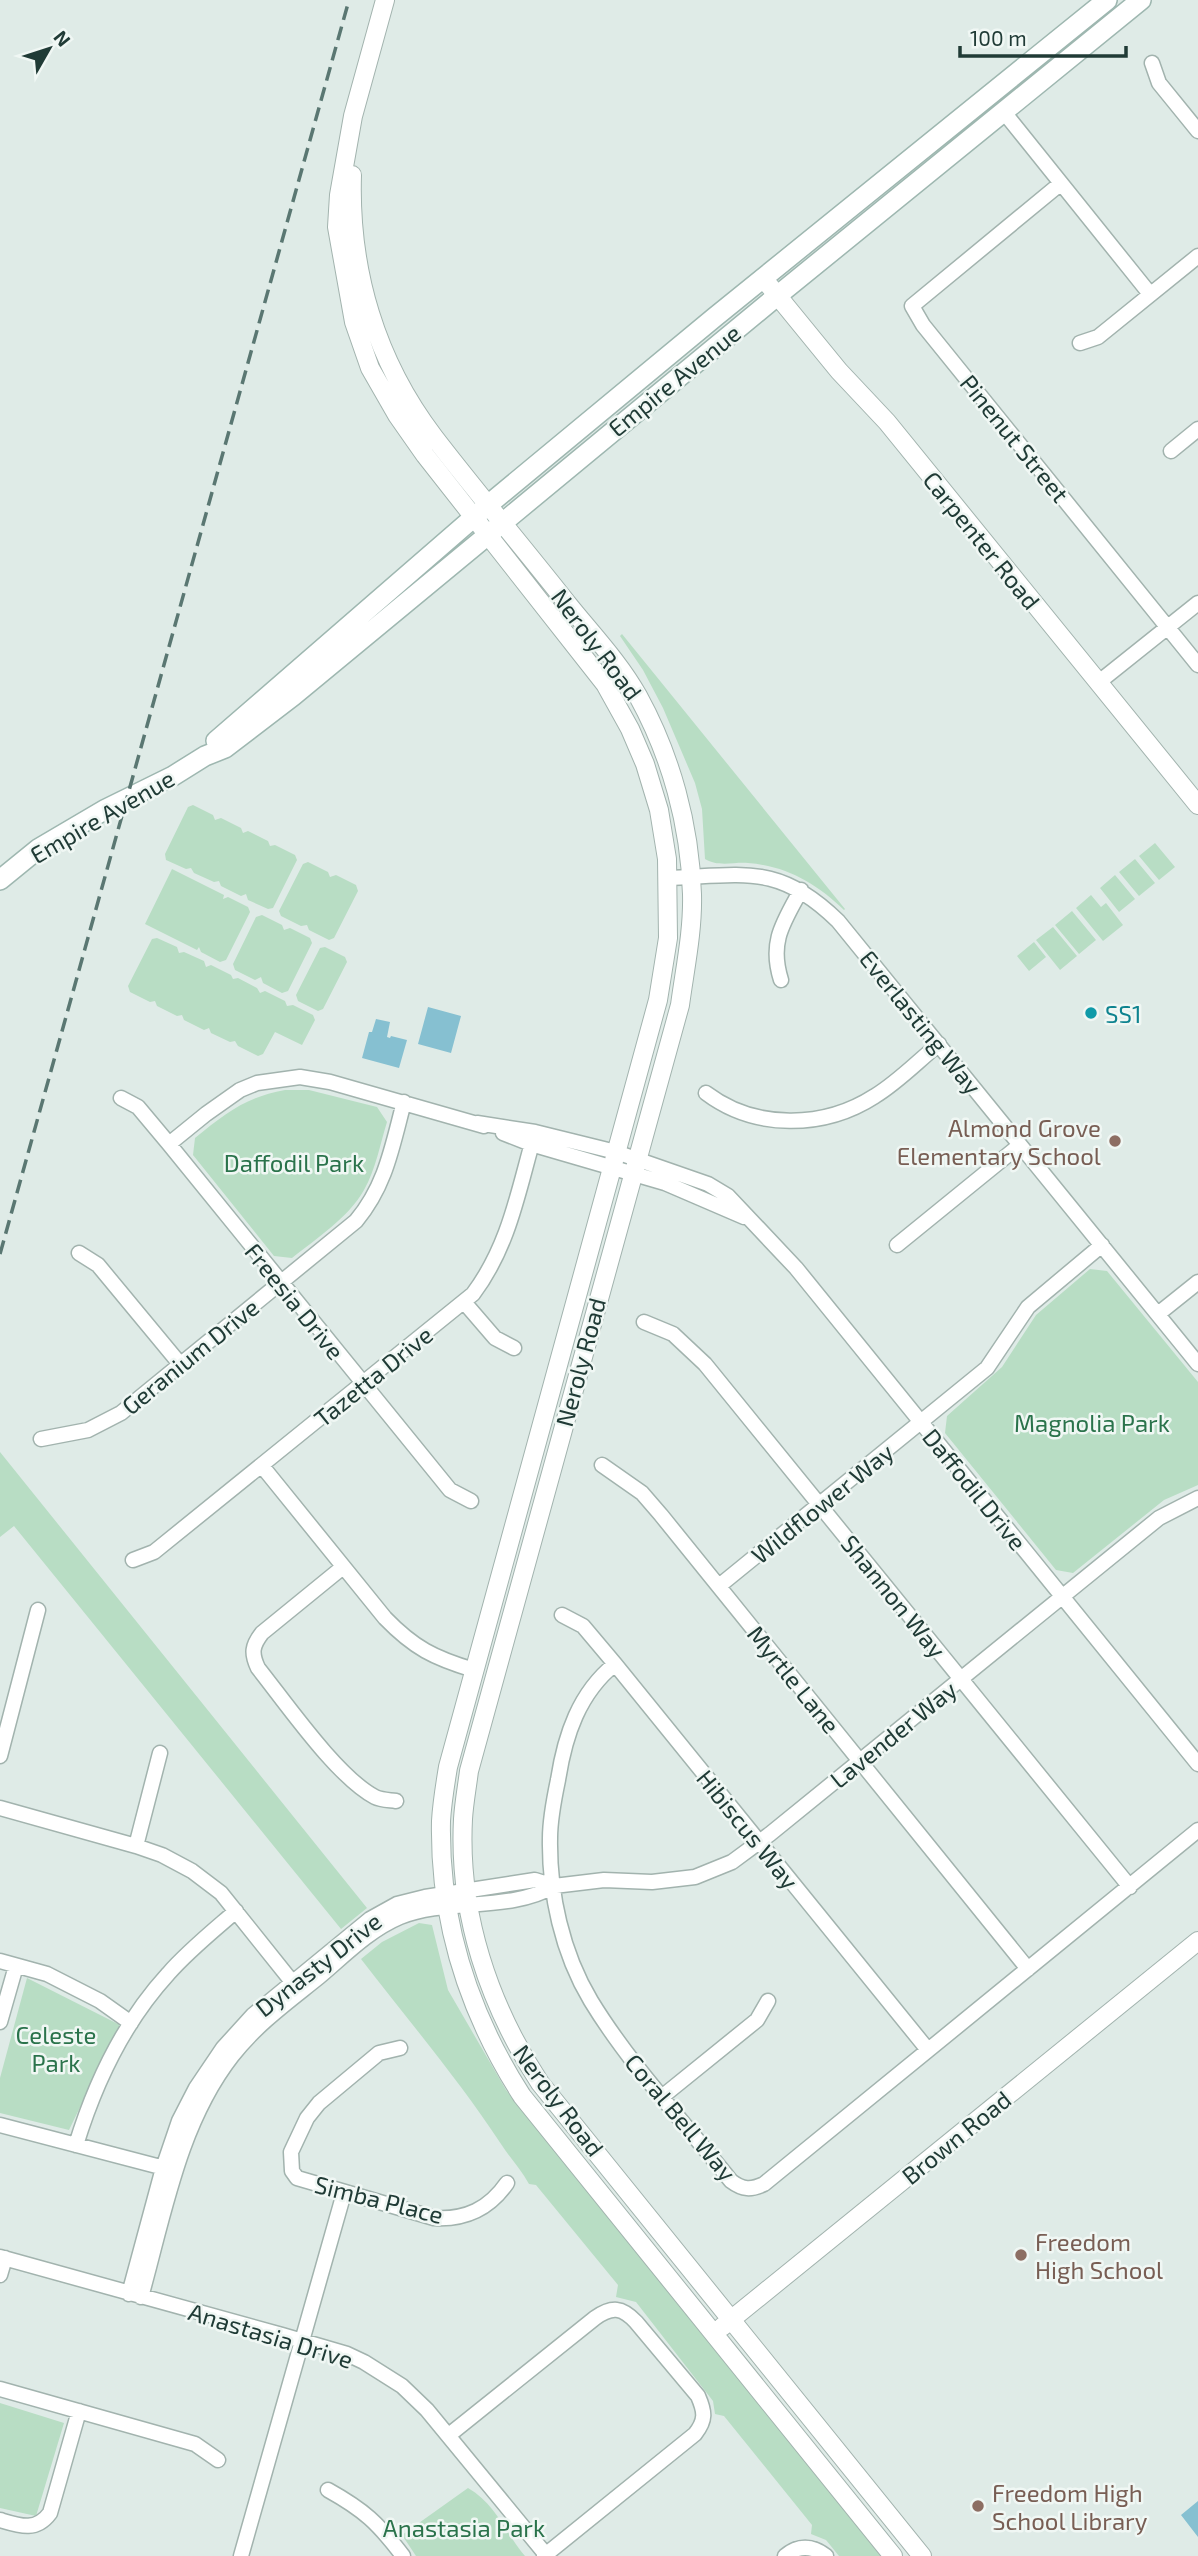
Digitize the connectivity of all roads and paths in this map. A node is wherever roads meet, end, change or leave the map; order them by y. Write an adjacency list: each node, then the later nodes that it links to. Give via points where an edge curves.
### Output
1 (385, 0): 6 (street, Neroly Road)
2 (1107, 0): 10 (main road, Empire Avenue)
3 (1141, 0): 5 (main road, Empire Avenue)
4 (1152, 63): 7 (street, via 1159,83)
5 (1003, 111): 8 (street); 12 (main road, Empire Avenue)
6 (353, 116): 14 (street, Neroly Road, via 337,227 354,322); 15 (street, Neroly Road, via 351,202 364,297)
7 (1198, 131)
8 (1060, 184): 11 (street); 21 (street, Pinenut Street, via 912,306)
9 (1198, 256): 11 (street)
10 (763, 278): 12 (street, Carpenter Road); 18 (main road, Empire Avenue)
11 (1150, 294): 13 (street, via 1098,337)
12 (776, 296): 19 (main road, Empire Avenue); 23 (street, Carpenter Road, via 887,422)
13 (1080, 343)
14 (370, 368): 15 (street); 18 (street, Neroly Road, via 404,425)
15 (395, 378): 18 (street, Neroly Road)
16 (1198, 429): 17 (street)
17 (1171, 451)
18 (481, 511): 19 (street, Neroly Road); 24 (main road, Empire Avenue)
19 (495, 528): 24 (main road, Empire Avenue); 26 (street, Neroly Road, via 606,684 630,730 659,810); 27 (street, Neroly Road, via 624,673 638,696 669,767)
20 (1198, 603): 21 (street)
21 (1168, 627): 22 (street); 23 (street)
22 (1198, 665)
23 (1099, 682): 25 (street, Carpenter Road)
24 (290, 687): 28 (main road, Empire Avenue, via 218,738 205,756 38,849)
25 (1198, 804)
26 (668, 878): 27 (street, Everlasting Way); 38 (street, Neroly Road, via 663,974)
27 (691, 878): 29 (street, Everlasting Way, via 754,875); 39 (street, Neroly Road, via 680,1005)
28 (0, 880)
29 (801, 890): 30 (street, via 776,946); 31 (street, Everlasting Way, via 838,920)
30 (781, 979)
31 (939, 1044): 32 (street, via 877,1095 830,1116 800,1121 763,1119 726,1108); 37 (street, Everlasting Way)
32 (706, 1093)
33 (121, 1098): 36 (street, Freesia Drive, via 138,1107)
34 (404, 1102): 35 (street, Daffodil Drive); 36 (street, Daffodil Drive, via 317,1079 257,1083 240,1090); 44 (street, Geranium Drive, via 385,1173 372,1201 356,1221)
35 (533, 1138): 38 (street, Daffodil Drive); 45 (street, Tazetta Drive, via 506,1238 494,1263)
36 (169, 1144): 44 (street, Freesia Drive)
37 (1020, 1145): 40 (street); 41 (street, Everlasting Way)
38 (614, 1160): 39 (street, Daffodil Drive); 66 (street, Neroly Road)
39 (635, 1166): 52 (street, Daffodil Drive, via 748,1219 788,1258); 79 (street, Neroly Road, via 469,1771 463,1820)
40 (897, 1245)
41 (1102, 1245): 46 (street, Everlasting Way); 52 (street, Wildflower Way, via 1028,1307 987,1368)
42 (79, 1253): 49 (street, via 98,1265)
43 (1198, 1282): 46 (street)
44 (281, 1283): 49 (street, Geranium Drive); 51 (street, Freesia Drive)
45 (464, 1302): 48 (street, via 495,1338); 51 (street, Tazetta Drive)
46 (1158, 1314): 50 (street, Everlasting Way)
47 (644, 1322): 58 (street, Shannon Way, via 673,1334 705,1364)
48 (514, 1348)
49 (180, 1364): 53 (street, Geranium Drive, via 110,1420 88,1430)
50 (1198, 1364)
51 (363, 1384): 55 (street, Tazetta Drive); 57 (street, Freesia Drive, via 450,1490)
52 (921, 1422): 58 (street, Wildflower Way); 62 (street, Daffodil Drive)
53 (41, 1439)
54 (602, 1465): 61 (street, Myrtle Lane, via 642,1493)
55 (262, 1466): 59 (street, Tazetta Drive, via 154,1552); 60 (street)
56 (1198, 1498): 62 (street, Lavender Way, via 1159,1518)
57 (471, 1501)
58 (820, 1505): 61 (street, Wildflower Way); 67 (street, Shannon Way)
59 (133, 1560)
60 (343, 1567): 66 (street, via 400,1634 430,1655); 72 (street, via 262,1633 252,1655 337,1764 376,1798)
61 (719, 1586): 70 (street, Myrtle Lane)
62 (1062, 1597): 67 (street, Lavender Way); 71 (street, Daffodil Drive)
63 (38, 1610): 69 (street)
64 (562, 1615): 65 (street, Hibiscus Way, via 583,1626)
65 (615, 1664): 75 (street, Hibiscus Way); 77 (street, Coral Bell Way, via 580,1704 561,1760 550,1835)
66 (474, 1670): 80 (street, Neroly Road, via 448,1767 441,1819)
67 (961, 1679): 70 (street, Lavender Way); 78 (street, Shannon Way)
68 (160, 1753): 76 (street)
69 (0, 1756)
70 (860, 1760): 75 (street, Lavender Way); 85 (street, Myrtle Lane)
71 (1198, 1763)
72 (396, 1801)
73 (0, 1808): 76 (street)
74 (1198, 1830): 78 (street, Coral Bell Way)
75 (759, 1843): 77 (street, Lavender Way, via 732,1862 695,1877); 91 (street, Hibiscus Way)
76 (136, 1846): 81 (street, via 192,1871)
77 (554, 1886): 79 (street, Dynasty Drive, via 538,1896); 92 (street, Coral Bell Way, via 562,1934 590,1999)
78 (1130, 1887): 85 (street, Coral Bell Way)
79 (467, 1898): 80 (street, Dynasty Drive); 101 (street, Neroly Road, via 489,1985 524,2059)
80 (445, 1901): 86 (street, Dynasty Drive, via 397,1904 369,1919); 102 (street, Neroly Road, via 467,1989 506,2071)
81 (236, 1911): 86 (street); 89 (street, via 168,1974)
82 (1198, 1941): 101 (street, Brown Road)
83 (0, 1961): 84 (street)
84 (16, 1966): 88 (street); 89 (street, via 47,1974)
85 (1028, 1969): 91 (street, Coral Bell Way)
86 (296, 1986): 95 (street, Dynasty Drive, via 232,2055 206,2094)
87 (768, 2001): 92 (street, via 757,2020)
88 (0, 2022)
89 (131, 2023): 94 (street, via 87,2110)
90 (400, 2048): 97 (street, Simba Place, via 379,2053 318,2102 291,2152 297,2178)
91 (928, 2050): 92 (street, Coral Bell Way, via 753,2189 732,2181)
92 (663, 2096)
93 (0, 2125): 94 (street)
94 (76, 2145): 95 (street)
95 (170, 2169): 100 (street, Dynasty Drive)
96 (507, 2183): 97 (street, Simba Place, via 473,2214 447,2219)
97 (344, 2193): 103 (street)
98 (2, 2258): 99 (street); 100 (street, Anastasia Drive)
99 (0, 2275)
100 (135, 2295): 103 (street, Anastasia Drive)
101 (732, 2319): 102 (street, Brown Road); 108 (street, Neroly Road)
102 (715, 2333): 105 (street, Neroly Road)
103 (300, 2340): 107 (street, Anastasia Drive, via 347,2354 383,2373 402,2386); 112 (street)
104 (0, 2389): 106 (street)
105 (759, 2389): 108 (street, via 776,2395 827,2457); 117 (street, Neroly Road)
106 (79, 2411): 109 (street, via 195,2444); 111 (street, via 50,2513 37,2525 23,2527)
107 (449, 2435): 114 (street, Anastasia Drive); 114 (street, via 604,2312 619,2309 698,2396 704,2422 695,2434)
108 (841, 2454): 118 (street, Neroly Road)
109 (218, 2460)
110 (328, 2490): 113 (street, via 380,2525)
111 (0, 2520)
112 (241, 2556)
113 (403, 2556)
114 (546, 2556)
115 (785, 2556): 116 (street, via 802,2547)
116 (826, 2556)
117 (893, 2556)
118 (922, 2556)

